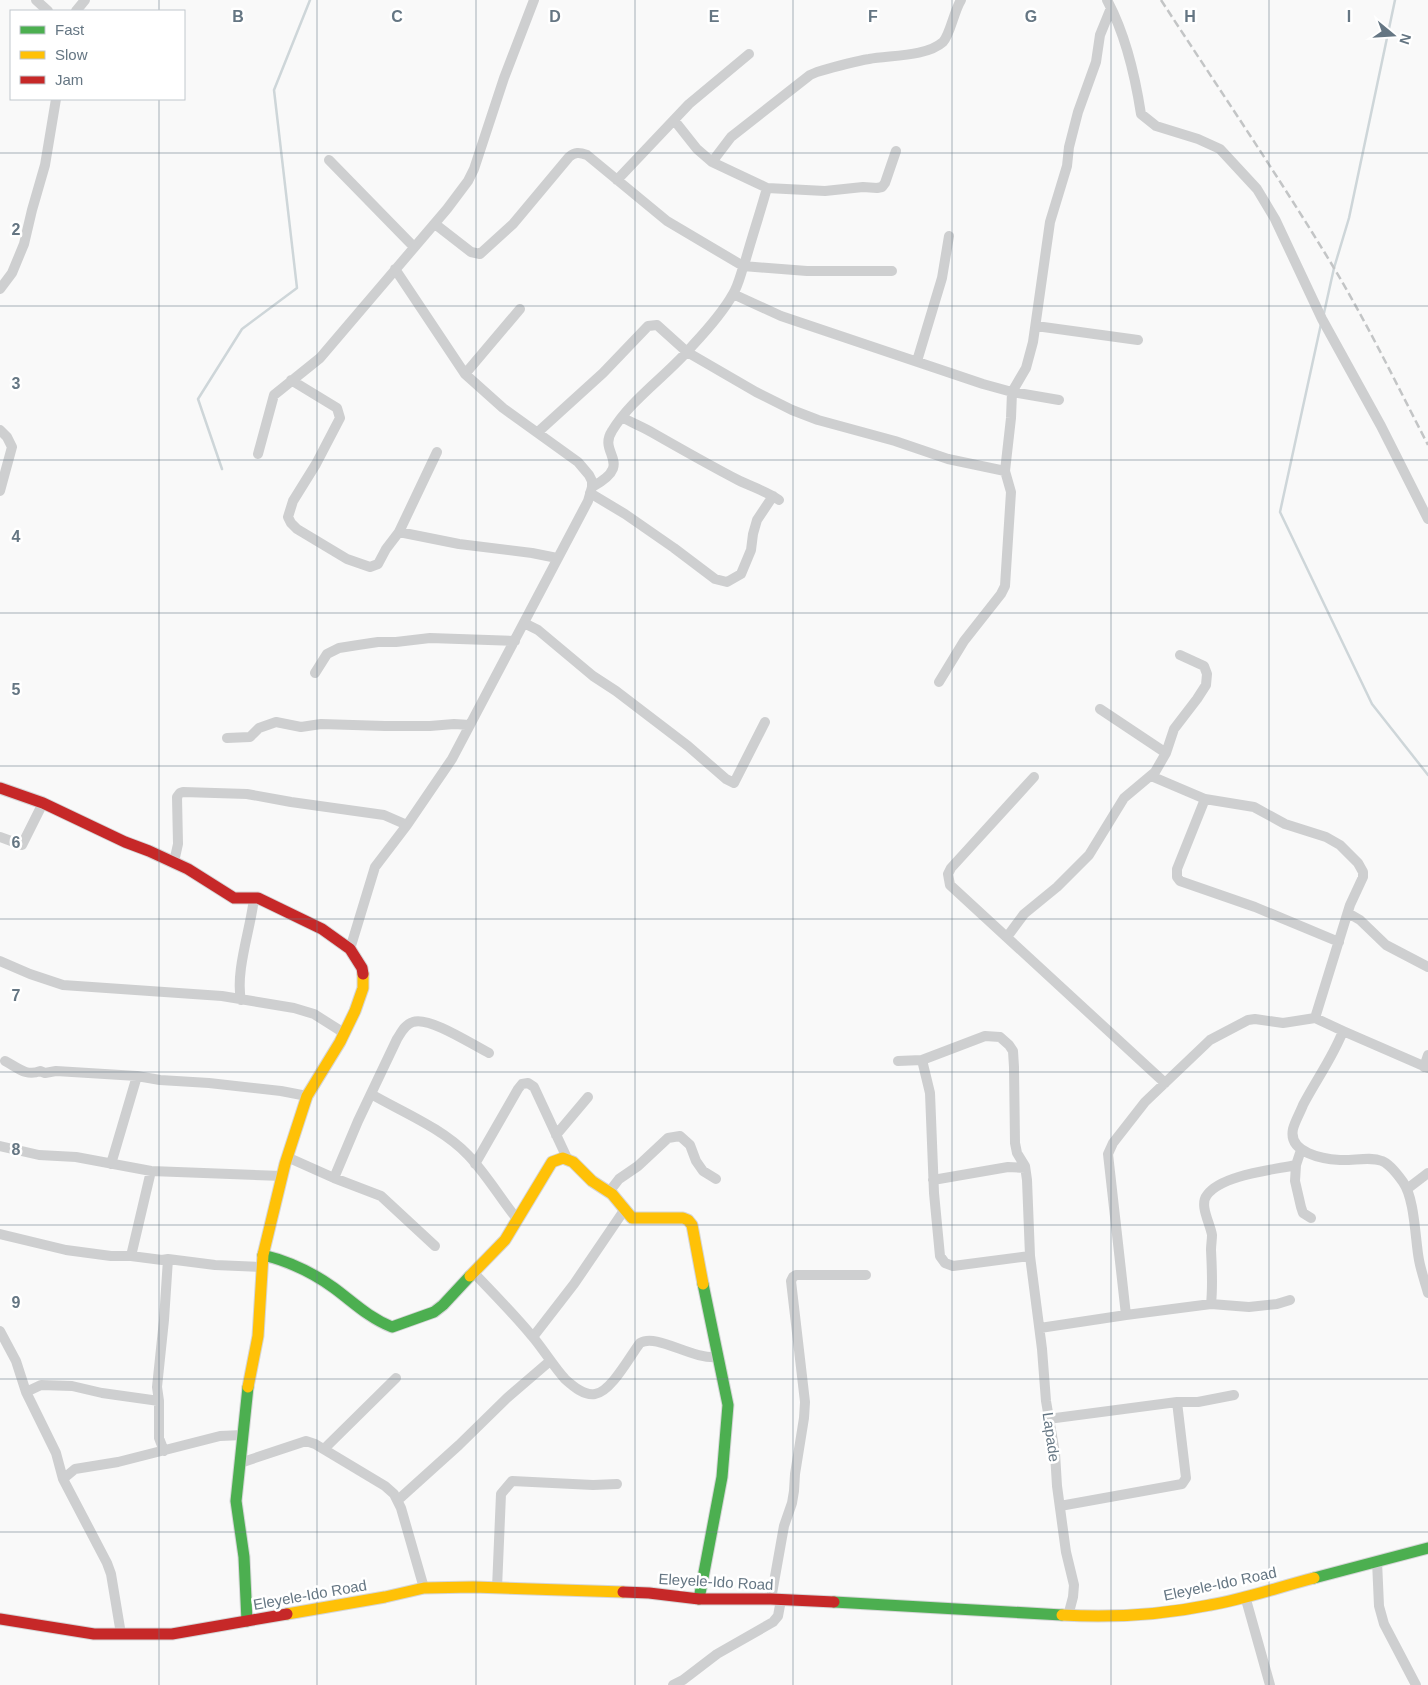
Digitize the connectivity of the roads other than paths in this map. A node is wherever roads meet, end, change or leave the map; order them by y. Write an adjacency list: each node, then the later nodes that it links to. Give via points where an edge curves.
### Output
1 (36, 0): 6 (street)
2 (85, 0): 7 (street)
3 (534, 0): 16 (street, via 474,169)
4 (961, 0): 13 (street, via 948,35 942,42 919,52 869,59 810,75 732,137)
5 (1109, 4): 25 (street, via 1096,62 1078,112 1068,166 1050,222); 41 (street, via 1122,30 1141,114 1156,126 1220,149 1257,189)
6 (47, 10)
7 (77, 10)
8 (749, 54): 10 (street)
9 (56, 100): 22 (street, via 45,165 24,244 12,273)
10 (674, 120): 13 (street); 14 (street)
11 (896, 151): 15 (street, via 882,187 825,191)
12 (329, 160): 18 (street)
13 (712, 162): 15 (street)
14 (617, 180): 16 (street, via 586,155 574,154 512,224 480,254 471,252); 19 (street, via 667,221)
15 (767, 188): 19 (street)
16 (435, 224): 18 (street)
17 (949, 236): 28 (street, via 942,278)
18 (414, 247): 20 (street)
19 (743, 266): 21 (street, via 807,272); 23 (street)
20 (395, 269): 29 (street); 30 (street, via 320,358)
21 (892, 271)
22 (0, 289)
23 (733, 294): 27 (street); 28 (street, via 781,316)
24 (520, 309): 29 (street)
25 (1036, 326): 26 (street); 31 (street, via 1026,368)
26 (1138, 340)
27 (687, 352): 33 (street); 35 (street, via 657,325 648,326 603,373); 38 (street, via 756,392 810,417 948,459)
28 (917, 362): 31 (street)
29 (465, 374): 35 (street, via 503,408)
30 (291, 380): 37 (street, via 274,395); 42 (street, via 337,408 340,418 293,501 288,517 291,523 347,559 370,567 378,564)
31 (1012, 392): 32 (street); 38 (street)
32 (1059, 400)
33 (622, 417): 39 (street, via 609,437 613,471); 39 (street, via 776,498 757,520 751,550 741,574 727,582 715,580)
34 (0, 430): 40 (street, via 12,447)
35 (538, 432): 39 (street, via 578,462 592,481)
36 (437, 452): 42 (street)
37 (258, 454)
38 (1005, 471): 48 (street, via 1011,492 1005,586 964,641)
39 (591, 490): 43 (street)
40 (0, 491)
41 (1428, 519)
42 (399, 532): 43 (street)
43 (557, 558): 44 (street)
44 (524, 622): 45 (street); 50 (street, via 734,783)
45 (515, 641): 47 (street, via 430,638 358,644 327,654); 51 (street)
46 (1180, 655): 53 (street, via 1204,666 1206,684 1174,729)
47 (315, 673)
48 (939, 682)
49 (1100, 709): 53 (street)
50 (765, 722)
51 (470, 725): 52 (street, via 321,724 301,727 276,722 259,728 250,737); 59 (street, via 442,775)
52 (227, 738)
53 (1166, 753): 54 (street)
54 (1151, 776): 57 (street); 64 (street, via 1124,798 1089,855 1024,914)
55 (1034, 777): 64 (street, via 948,874 950,884)
56 (0, 788): 58 (street)
57 (1205, 799): 63 (street, via 1254,807 1285,824 1340,845 1358,863 1362,872); 65 (street, via 1177,869 1180,881)
58 (43, 803): 60 (street, via 22,845); 61 (street)
59 (407, 825): 61 (street, via 384,814 247,794 183,792 177,797 178,844); 66 (street, via 372,872)
60 (0, 837)
61 (174, 862): 62 (street, via 234,898)
62 (254, 898): 66 (street, via 322,929); 69 (street, via 241,968)
63 (1348, 913): 65 (street); 68 (street, via 1386,944)
64 (1007, 937): 80 (street)
65 (1340, 942): 70 (street)
66 (350, 949): 72 (street, via 364,977 355,1011)
67 (0, 961): 69 (street, via 63,985)
68 (1428, 967)
69 (241, 1000): 72 (street, via 306,1011)
70 (1314, 1018): 71 (street); 80 (street, via 1283,1023 1248,1020 1210,1040)
71 (1343, 1031): 78 (street); 86 (street, via 1294,1123 1293,1140)
72 (344, 1033): 82 (street)
73 (489, 1053): 81 (street, via 425,1021 412,1022 397,1039)
74 (1428, 1055): 78 (street)
75 (922, 1060): 77 (street, Lapade); 92 (street, Lapade, via 985,1036 1000,1037 1009,1045 1013,1051 1014,1067 1015,1143); 98 (street, via 930,1093)
76 (5, 1061): 79 (street, via 33,1074 56,1071)
77 (898, 1061)
78 (1426, 1067)
79 (137, 1076): 82 (street); 89 (street)
80 (1165, 1083): 115 (street, via 1145,1102 1108,1154)
81 (371, 1094): 90 (street, via 438,1130); 96 (street)
82 (307, 1096): 87 (street)
83 (588, 1097): 84 (street)
84 (556, 1135): 88 (street); 90 (street, via 534,1087 524,1083)
85 (0, 1146): 89 (street, via 39,1155)
86 (1301, 1150): 91 (street); 99 (street, via 1339,1160 1382,1161)
87 (287, 1157): 95 (street); 96 (street)
88 (567, 1158): 100 (street, via 590,1180); 103 (street, via 557,1158 552,1162)
89 (111, 1164): 93 (street)
90 (475, 1164): 103 (street)
91 (1296, 1165): 102 (street, via 1295,1181 1301,1207); 114 (street, via 1226,1180 1206,1195 1203,1203 1212,1237)
92 (1025, 1168): 98 (street, via 992,1169); 107 (street, Lapade)
93 (151, 1171): 95 (street); 106 (street)
94 (1428, 1173): 99 (street)
95 (282, 1176): 109 (street)
96 (334, 1178): 105 (street, via 381,1196)
97 (716, 1179): 100 (street, via 703,1171 690,1146 680,1136 668,1138 619,1179)
98 (933, 1180): 107 (street, via 940,1256 945,1262 953,1266)
99 (1407, 1189): 112 (street)
100 (609, 1192): 101 (street)
101 (624, 1210): 118 (street); 119 (street, via 635,1219 683,1218 692,1225)
102 (1311, 1218)
103 (517, 1219): 110 (street, via 504,1240)
104 (0, 1234): 106 (street, via 66,1250)
105 (435, 1246)
106 (131, 1256): 108 (street)
107 (1030, 1256): 116 (street, Lapade)
108 (168, 1258): 109 (street, via 215,1266); 124 (street, via 157,1388)
109 (262, 1261): 110 (street, via 281,1259 333,1287 371,1316 392,1327 434,1312); 127 (street, via 258,1336)
110 (473, 1272): 118 (street)
111 (866, 1275): 141 (street, via 796,1274 790,1281 805,1402 792,1503 784,1526)
112 (1428, 1293)
113 (1290, 1300): 114 (street, via 1249,1307)
114 (1211, 1304): 115 (street)
115 (1126, 1315): 116 (street)
116 (1040, 1328): 126 (street, Lapade)
117 (0, 1331): 122 (street, via 16,1362)
118 (533, 1337): 120 (street)
119 (718, 1357): 120 (street, via 696,1356 656,1340 646,1340 635,1349 608,1386 594,1394 580,1390); 140 (street, via 728,1405 722,1477)
120 (550, 1361): 133 (street)
121 (396, 1378): 128 (street)
122 (26, 1392): 124 (street, via 41,1385 72,1386); 131 (street, via 56,1453)
123 (1234, 1395): 125 (street, via 1198,1402)
124 (159, 1401): 129 (street, via 159,1438)
125 (1176, 1402): 126 (street); 134 (street, via 1185,1482)
126 (1048, 1419): 134 (street, Lapade)
127 (243, 1435): 129 (street, via 220,1436); 130 (street)
128 (324, 1449): 130 (street, via 302,1441); 133 (street, via 385,1486)
129 (164, 1451): 131 (street, via 75,1469)
130 (240, 1463): 144 (street, via 236,1501 244,1557)
131 (63, 1479): 145 (street, via 107,1563)
132 (618, 1484): 138 (street, via 512,1481 501,1494)
133 (398, 1500): 137 (street)
134 (1060, 1506): 142 (street, Lapade, via 1074,1586)
135 (1428, 1548): 136 (street, Eleyele-Ido Road)
136 (1377, 1561): 139 (street, Eleyele-Ido Road); 148 (street, via 1379,1606 1384,1624)
137 (424, 1588): 138 (street, Eleyele-Ido Road); 144 (street, Eleyele-Ido Road)
138 (497, 1588): 140 (street, Eleyele-Ido Road)
139 (1246, 1596): 142 (street, Eleyele-Ido Road, via 1156,1614); 147 (street)
140 (699, 1599): 141 (street, Eleyele-Ido Road)
141 (776, 1600): 142 (street, Eleyele-Ido Road); 146 (street, via 778,1616 773,1622 717,1654)
142 (1068, 1616)
143 (0, 1619): 145 (street, Eleyele-Ido Road, via 94,1634)
144 (247, 1621): 145 (street, Eleyele-Ido Road, via 172,1634)
145 (121, 1634)
146 (673, 1685)
147 (1270, 1685)
148 (1416, 1685)

